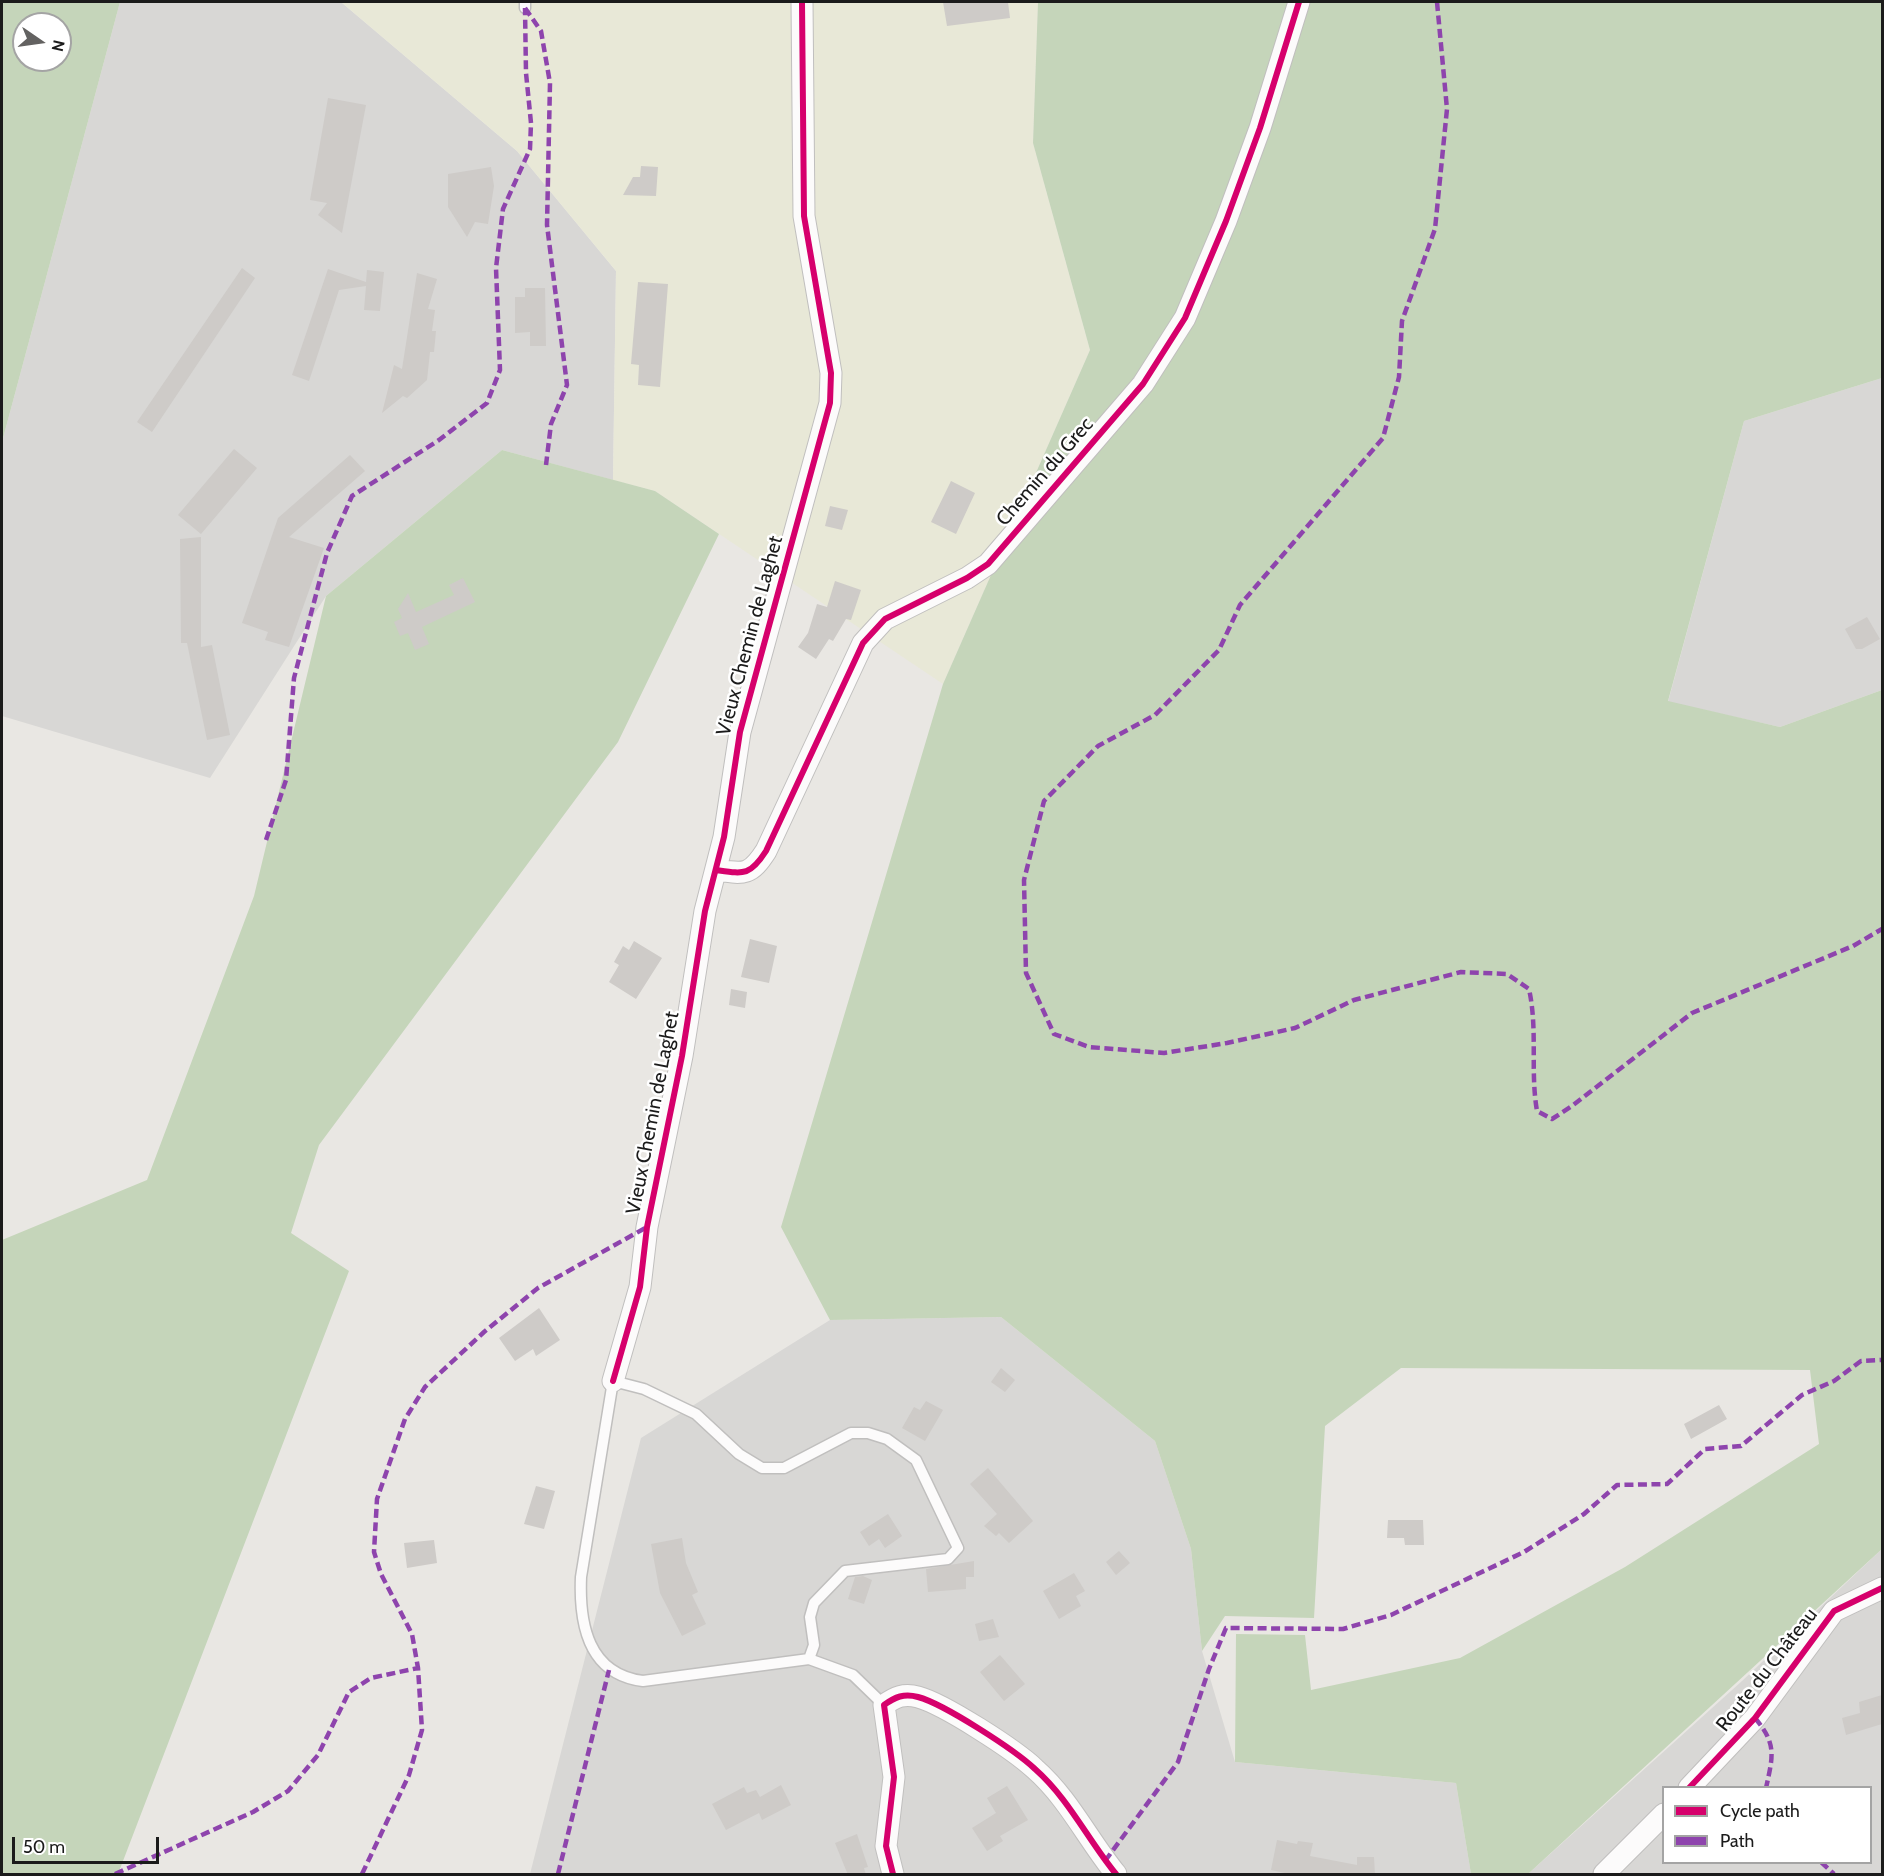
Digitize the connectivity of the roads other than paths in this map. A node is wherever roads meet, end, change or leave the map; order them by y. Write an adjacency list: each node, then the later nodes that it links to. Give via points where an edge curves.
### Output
1 (802, 2): 3 (street, Vieux Chemin de Laghet, via 804,216 831,373 830,403 740,732)
2 (1299, 2): 3 (street, Chemin du Grec, via 1226,221 1185,318 1143,384 987,564 885,620 863,643 766,851 755,867 742,874)
3 (716, 870): 4 (street, Vieux Chemin de Laghet, via 705,911 682,1056 647,1227 640,1287)
4 (613, 1381): 6 (lane, Vieux Chemin de Laghet, via 581,1577 583,1626 593,1650 609,1670 626,1679 643,1681); 6 (lane, via 644,1389 696,1414 739,1454 762,1468 784,1468 851,1432 887,1439 916,1460 958,1548 948,1558 845,1571 814,1603 810,1617 814,1645)
5 (1882, 1588): 8 (street, Route du Château, via 1834,1611 1755,1718)
6 (809, 1659): 7 (lane, via 853,1675)
7 (884, 1705): 10 (street, via 894,1777 886,1846); 11 (street, via 897,1696 918,1697 956,1715 1035,1768 1076,1815)
8 (1691, 1786)
9 (1662, 1816): 12 (street)
10 (893, 1875)
11 (1116, 1875)
12 (1604, 1875)

